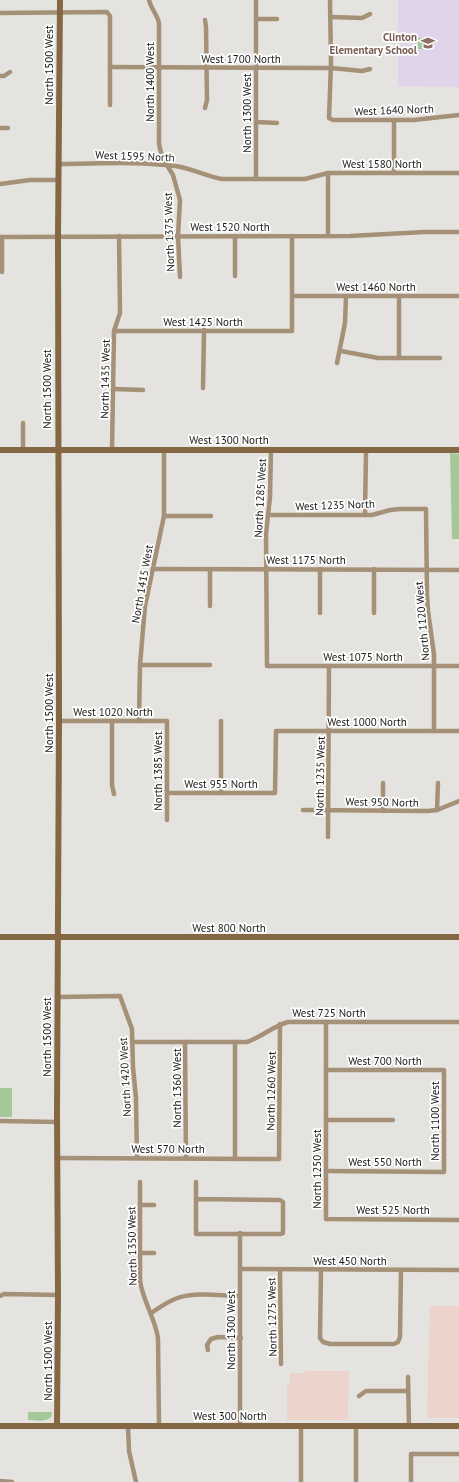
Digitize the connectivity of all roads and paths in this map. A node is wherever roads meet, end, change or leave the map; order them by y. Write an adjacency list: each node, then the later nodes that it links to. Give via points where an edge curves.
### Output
1 (60, 0): 5 (street, North 1500 West)
2 (149, 0): 13 (street, North 1400 West, via 159,23)
3 (256, 0): 9 (street, North 1300 West)
4 (330, 0): 8 (street)
5 (59, 12): 6 (street); 12 (street, via 107,12 110,16); 28 (street, North 1500 West)
6 (0, 13)
7 (370, 14): 8 (street, via 362,18)
8 (330, 17): 16 (street)
9 (256, 19): 10 (street); 15 (street, North 1300 West)
10 (277, 19)
11 (205, 20): 14 (street)
12 (110, 67): 13 (street, West 1700 North); 20 (street)
13 (159, 68): 14 (street, West 1700 North); 29 (street, North 1400 West, via 159,144)
14 (206, 68): 15 (street, West 1700 North); 21 (street)
15 (256, 68): 16 (street, West 1700 North); 24 (street, North 1300 West)
16 (331, 68): 17 (street, West 1700 North, via 362,71); 23 (street, West 1640 North, via 330,118)
17 (370, 69)
18 (10, 72): 19 (street)
19 (0, 76)
20 (110, 105)
21 (205, 108)
22 (459, 115): 23 (street, West 1640 North, via 426,120)
23 (394, 120): 31 (street)
24 (256, 122): 25 (street); 33 (street, North 1300 West)
25 (277, 123)
26 (0, 128): 27 (street)
27 (8, 128)
28 (59, 164): 29 (street, West 1595 North); 35 (street, North 1500 West)
29 (166, 165): 33 (street, West 1595 North, via 184,167 222,179); 40 (street, North 1375 West, via 173,175 180,200)
30 (328, 173): 31 (street, West 1580 North); 34 (street, West 1580 North); 43 (street)
31 (394, 173): 32 (street, West 1580 North)
32 (459, 173)
33 (256, 179): 34 (street, West 1595 North)
34 (305, 179)
35 (59, 180): 36 (street); 38 (street, North 1500 West)
36 (0, 184)
37 (459, 232): 43 (street, West 1520 North)
38 (58, 236): 39 (street, West 1520 North); 44 (street, West 1520 North); 64 (street, North 1500 West)
39 (119, 236): 40 (street, West 1520 North); 53 (street, North 1435 West, via 120,313)
40 (178, 236): 41 (street, West 1520 North); 47 (street, North 1375 West)
41 (235, 236): 42 (street, West 1520 North); 46 (street)
42 (292, 236): 43 (street, West 1520 North); 48 (street)
43 (328, 236)
44 (1, 237): 45 (street)
45 (2, 272)
46 (235, 276)
47 (180, 277)
48 (292, 296): 49 (street, West 1460 North); 52 (street, West 1425 North, via 292,330)
49 (346, 296): 50 (street, West 1460 North); 54 (street)
50 (398, 296): 51 (street, West 1460 North); 55 (street)
51 (459, 296)
52 (204, 330): 53 (street, West 1425 North); 58 (street)
53 (114, 331): 59 (street, North 1435 West)
54 (340, 350): 55 (street, via 378,358); 57 (street)
55 (399, 358): 56 (street)
56 (440, 358)
57 (337, 363)
58 (203, 388)
59 (114, 389): 60 (street); 65 (street, North 1435 West)
60 (143, 390)
61 (23, 423): 63 (street)
62 (0, 450): 63 (street, West 1300 North)
63 (23, 450): 64 (street, West 1300 North)
64 (57, 450): 65 (street, West 1300 North); 91 (street, North 1500 West)
65 (112, 450): 66 (street, West 1300 North)
66 (164, 450): 67 (street, West 1300 North); 73 (street, North 1415 West)
67 (271, 450): 68 (street, West 1300 North); 71 (street, North 1285 West)
68 (366, 450): 69 (street, West 1300 North); 72 (street)
69 (459, 450)
70 (426, 509): 72 (street, West 1235 North, via 400,509); 80 (street, North 1120 West)
71 (268, 515): 72 (street, West 1235 North); 77 (street, North 1285 West)
72 (365, 515)
73 (164, 516): 74 (street); 75 (street, North 1415 West)
74 (211, 516)
75 (153, 569): 76 (street, West 1175 North); 85 (street, North 1415 West, via 145,606)
76 (210, 569): 77 (street, West 1175 North); 82 (street)
77 (266, 569): 78 (street, West 1175 North); 87 (street, North 1285 West)
78 (320, 569): 79 (street, West 1175 North); 83 (street)
79 (374, 570): 80 (street, West 1175 North); 84 (street)
80 (427, 570): 81 (street, West 1175 North); 89 (street, North 1120 West)
81 (459, 570)
82 (210, 606)
83 (320, 613)
84 (374, 613)
85 (140, 665): 86 (street); 93 (street, North 1415 West)
86 (210, 665)
87 (267, 666): 88 (street, West 1075 North)
88 (329, 666): 89 (street, West 1075 North); 96 (street, North 1235 West)
89 (434, 666): 90 (street, West 1075 North); 97 (street, North 1120 West)
90 (459, 666)
91 (59, 721): 92 (street, West 1020 North); 114 (street, North 1500 West)
92 (112, 721): 93 (street, West 1020 North); 104 (street)
93 (139, 721): 94 (street, West 1020 North)
94 (167, 721): 101 (street, North 1385 West)
95 (221, 721): 102 (street)
96 (329, 731): 97 (street, West 1000 North); 103 (street, West 1000 North, via 276,731); 107 (street, North 1235 West)
97 (434, 731): 98 (street, West 1000 North)
98 (459, 731)
99 (383, 783): 109 (street)
100 (438, 783): 108 (street)
101 (167, 793): 102 (street, West 955 North); 110 (street, North 1385 West)
102 (221, 793): 103 (street, West 955 North)
103 (276, 793)
104 (114, 794)
105 (459, 801): 108 (street, West 950 North)
106 (303, 810): 107 (street, West 950 North)
107 (328, 810): 109 (street, West 950 North); 111 (street, North 1235 West)
108 (438, 810): 109 (street, West 950 North)
109 (383, 811)
110 (167, 820)
111 (328, 837)
112 (459, 937): 114 (street, West 800 North)
113 (0, 938): 114 (street, West 800 North)
114 (58, 938): 115 (street, North 1500 West)
115 (58, 997): 119 (street, North 1420 West, via 120,996 132,1029); 127 (street, North 1500 West)
116 (326, 1022): 117 (street, West 725 North); 118 (street, West 725 North); 122 (street, North 1250 West)
117 (459, 1022)
118 (280, 1024): 121 (street, West 725 North, via 256,1039); 132 (street, North 1260 West)
119 (132, 1042): 120 (street, West 725 North); 129 (street, North 1420 West)
120 (186, 1042): 121 (street, West 725 North); 130 (street, North 1360 West)
121 (235, 1042): 131 (street)
122 (326, 1070): 123 (street, West 700 North); 124 (street, North 1250 West)
123 (444, 1070): 134 (street, North 1100 West)
124 (326, 1120): 125 (street, North 1250 West); 133 (street, North 1250 West)
125 (393, 1120)
126 (0, 1121): 127 (street)
127 (57, 1122): 128 (street, North 1500 West)
128 (57, 1158): 129 (street, West 570 North); 150 (street, North 1500 West)
129 (137, 1158): 130 (street, West 570 North)
130 (186, 1158): 131 (street, West 570 North)
131 (235, 1158): 132 (street, West 570 North)
132 (279, 1158)
133 (326, 1171): 134 (street, West 550 North); 140 (street, North 1250 West)
134 (444, 1172)
135 (140, 1182): 138 (street, North 1350 West)
136 (196, 1182): 137 (street)
137 (196, 1199): 142 (street, via 196,1234); 142 (street, via 283,1202 283,1233)
138 (140, 1205): 139 (street); 143 (street, North 1350 West)
139 (154, 1205)
140 (326, 1219): 141 (street, West 525 North)
141 (459, 1220)
142 (240, 1234): 145 (street, North 1300 West)
143 (140, 1253): 144 (street); 153 (street, North 1350 West, via 142,1295)
144 (154, 1253)
145 (240, 1269): 146 (street, West 450 North); 152 (street, North 1300 West)
146 (280, 1270): 147 (street, West 450 North); 156 (street, North 1275 West)
147 (321, 1270): 148 (street, West 450 North); 148 (street, via 320,1338 323,1342 394,1344 400,1337)
148 (401, 1270): 149 (street, West 450 North)
149 (459, 1270)
150 (58, 1295): 151 (street); 161 (street, North 1500 West)
151 (0, 1296)
152 (240, 1296): 153 (street, via 186,1296 174,1299); 154 (street, North 1300 West)
153 (151, 1313): 163 (street, North 1350 West, via 158,1338)
154 (241, 1338): 155 (street, via 211,1339 207,1345); 164 (street, North 1300 West)
155 (208, 1350)
156 (281, 1364)
157 (408, 1377): 158 (street)
158 (408, 1391): 159 (street, via 366,1391); 167 (street)
159 (360, 1396)
160 (0, 1426): 161 (street, West 300 North)
161 (57, 1426): 162 (street, West 300 North)
162 (128, 1426): 163 (street, West 300 North); 172 (street, via 129,1451)
163 (159, 1426): 164 (street, West 300 North)
164 (240, 1426): 165 (street, West 300 North)
165 (301, 1426): 166 (street, West 300 North); 173 (street)
166 (356, 1426): 167 (street, West 300 North); 174 (street)
167 (409, 1426): 168 (street, West 300 North)
168 (459, 1426)
169 (459, 1454): 175 (street, via 411,1454)
170 (0, 1482): 171 (street)
171 (12, 1482)
172 (136, 1482)
173 (301, 1482)
174 (356, 1482)
175 (411, 1482)

